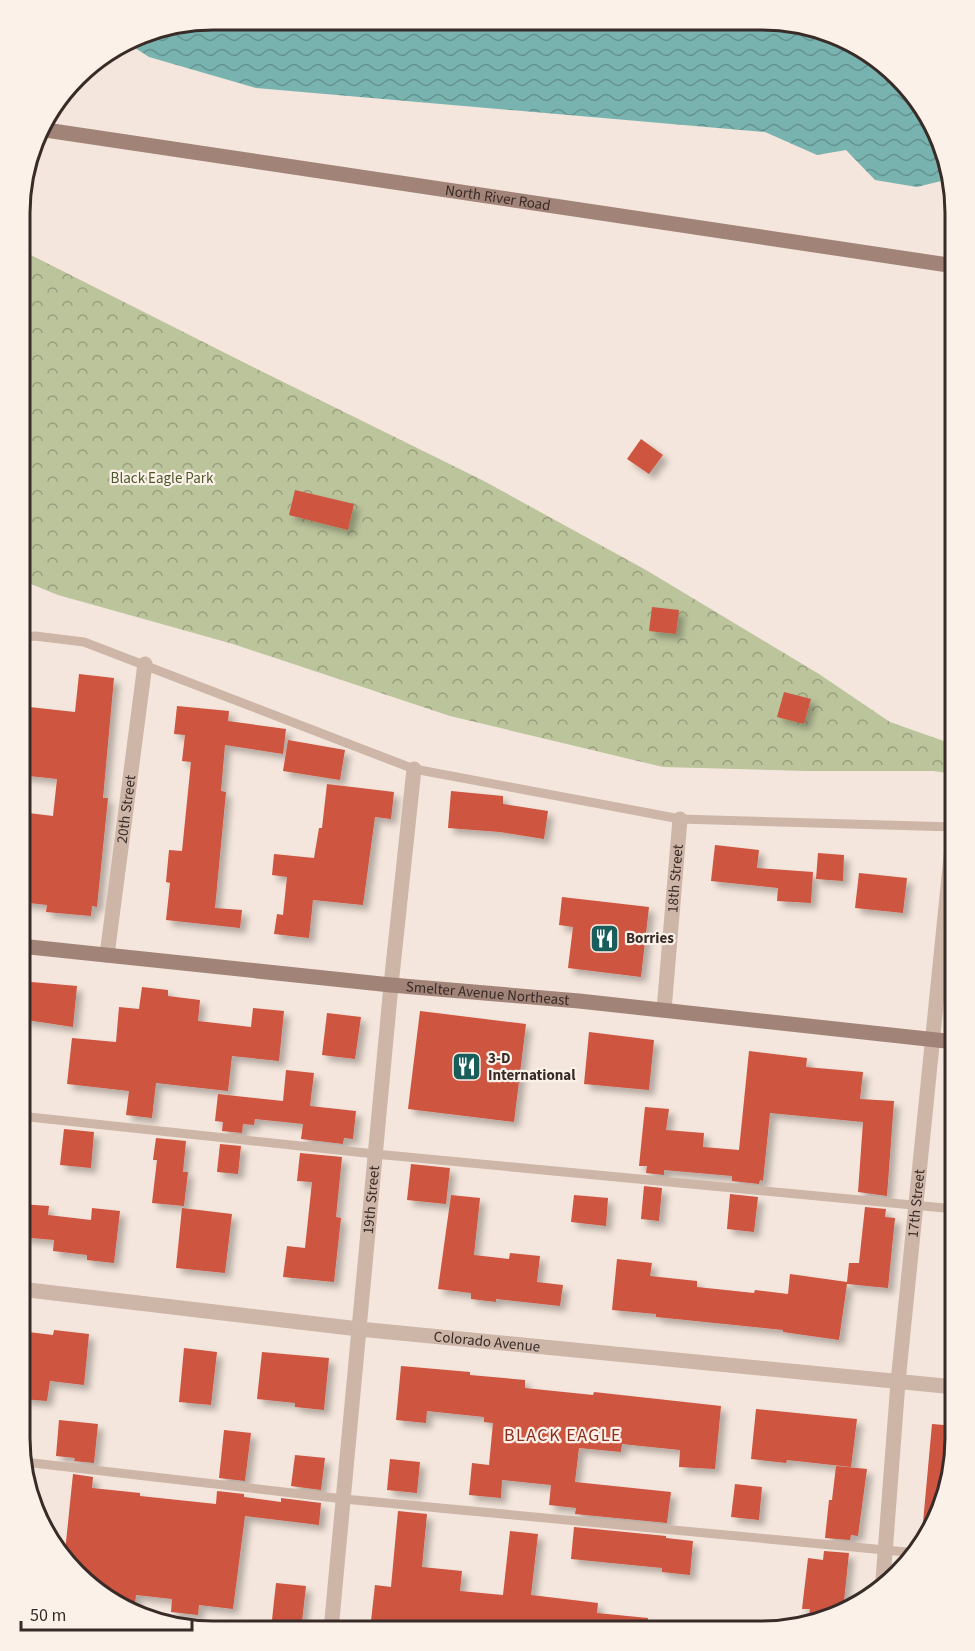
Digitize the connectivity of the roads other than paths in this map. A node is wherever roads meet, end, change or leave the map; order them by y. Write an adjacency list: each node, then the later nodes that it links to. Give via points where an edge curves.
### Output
1 (50, 131): 2 (street, North River Road)
2 (945, 264)
3 (30, 637): 4 (lane, via 84,642)
4 (145, 664): 5 (lane); 10 (street, 20th Street)
5 (414, 769): 6 (lane); 11 (street, 19th Street)
6 (680, 819): 7 (lane); 12 (street, 18th Street)
7 (945, 827)
8 (945, 920): 13 (street, 17th Street)
9 (30, 947): 10 (street, Smelter Avenue Northeast)
10 (107, 955): 11 (street, Smelter Avenue Northeast)
11 (391, 985): 12 (street, Smelter Avenue Northeast); 16 (street, 19th Street)
12 (664, 1010): 13 (street, Smelter Avenue Northeast)
13 (932, 1040): 14 (street, Smelter Avenue Northeast); 17 (street, 17th Street)
14 (945, 1041)
15 (30, 1117): 16 (lane)
16 (375, 1154): 17 (lane); 20 (street, 19th Street)
17 (916, 1205): 18 (lane); 21 (street, 17th Street)
18 (945, 1208)
19 (30, 1290): 20 (street, Colorado Avenue)
20 (359, 1329): 21 (street, Colorado Avenue); 24 (street, 19th Street)
21 (898, 1382): 22 (street, Colorado Avenue); 25 (street, 17th Street)
22 (945, 1386)
23 (32, 1463): 24 (lane)
24 (344, 1499): 25 (lane); 28 (street, 19th Street)
25 (886, 1550): 26 (lane); 27 (street, 17th Street)
26 (905, 1552)
27 (884, 1573)
28 (331, 1621)

